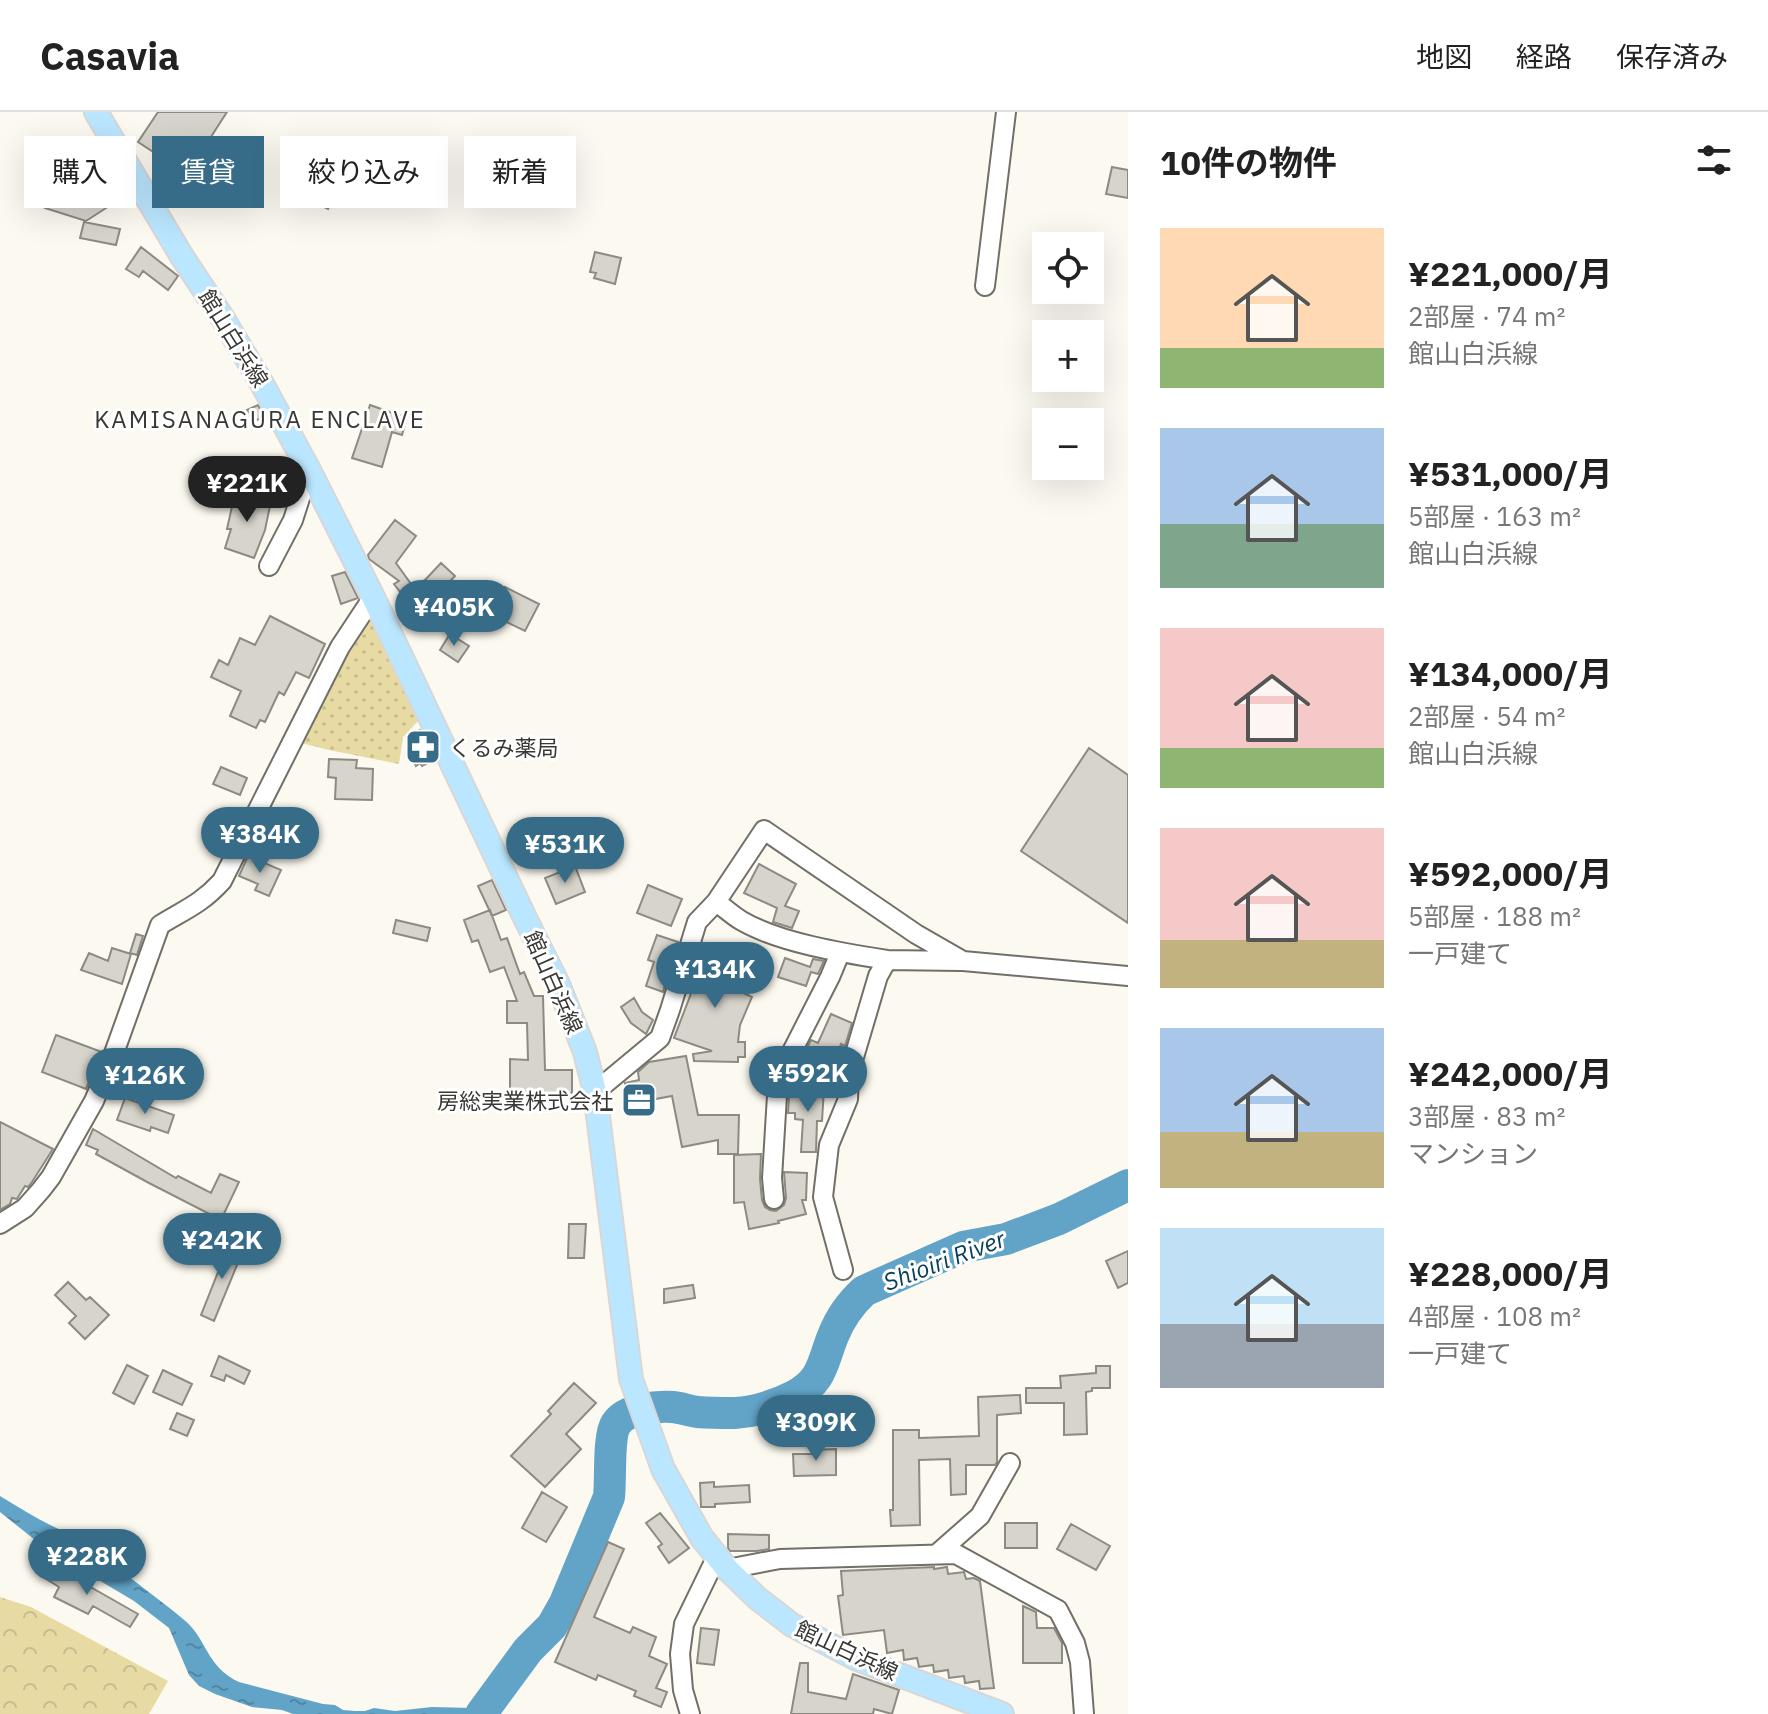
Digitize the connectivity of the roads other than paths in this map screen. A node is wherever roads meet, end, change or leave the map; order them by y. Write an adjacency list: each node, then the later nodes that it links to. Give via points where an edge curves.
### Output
1 (96, 112): 4 (main road, 館山白浜線)
2 (1006, 112): 3 (street)
3 (985, 286)
4 (309, 470): 5 (street, via 293,520); 6 (main road, 館山白浜線)
5 (269, 566)
6 (373, 597): 12 (main road, 館山白浜線, via 558,984); 14 (street, via 340,647 222,881 194,907 160,925 94,1101 51,1177 25,1208)
7 (716, 902): 8 (street, via 771,934); 10 (street, via 764,830); 12 (street, via 697,922 660,1038)
8 (840, 953): 9 (street); 13 (street, via 778,1079)
9 (887, 960): 10 (street); 15 (street, via 849,1074 848,1099 829,1145 823,1197)
10 (963, 961): 11 (street)
11 (1128, 976)
12 (595, 1092): 18 (main road, 館山白浜線, via 631,1379 663,1469)
13 (774, 1199)
14 (0, 1224)
15 (843, 1270)
16 (1010, 1463): 17 (street, via 980,1516)
17 (938, 1553): 18 (street); 21 (street, via 956,1554 1058,1610 1080,1662)
18 (722, 1563): 19 (street, via 684,1624 680,1654); 20 (main road, 館山白浜線, via 792,1625 855,1658)
19 (690, 1714)
20 (1002, 1714)
21 (1084, 1714)

